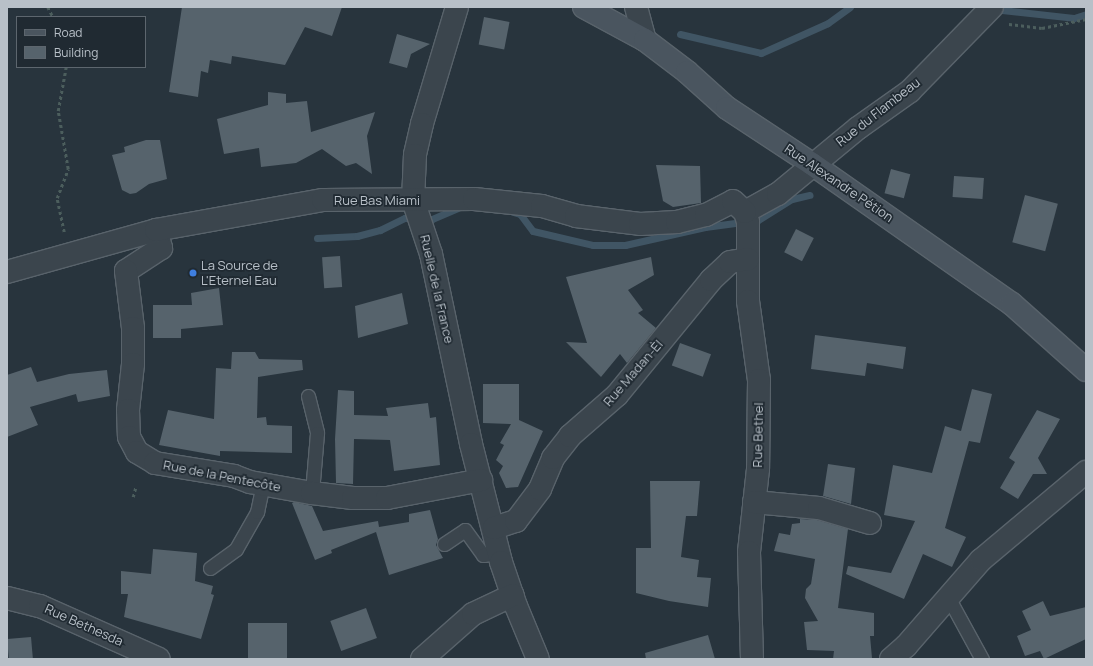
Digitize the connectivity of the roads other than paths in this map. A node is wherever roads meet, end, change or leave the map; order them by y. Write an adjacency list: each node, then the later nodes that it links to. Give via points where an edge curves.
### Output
1 (457, 7): 7 (street, Ruelle de la France, via 420,132 415,155)
2 (584, 7): 5 (street, Rue Alexandre Pétion)
3 (636, 7): 5 (street)
4 (988, 11): 6 (street, Rue du Flambeau, via 910,90)
5 (645, 40): 6 (street, Rue Alexandre Pétion, via 687,72 727,108)
6 (812, 164): 8 (street, Rue du Flambeau, via 778,194); 12 (street, Rue Alexandre Pétion, via 1012,304)
7 (413, 200): 8 (street, Rue Bas Miami, via 474,199 542,206 576,216 640,224 677,222 706,215 733,200); 9 (street, Rue Bas Miami, via 323,200); 15 (street, Ruelle de la France, via 431,254)
8 (745, 212): 10 (street, Rue Bethel, via 748,222)
9 (156, 230): 11 (street, Rue Bas Miami); 16 (street, Rue de la Pentecôte, via 161,248 126,271 133,328 129,437 137,452 155,463 234,476)
10 (748, 259): 18 (street, Rue Bethel, via 748,301 759,380 758,469); 20 (street, Rue Madan-Èl, via 730,262 711,280 617,395 570,436 553,458 540,489 516,521)
11 (7, 272)
12 (1086, 370)
13 (308, 396): 17 (lane, via 317,433)
14 (1086, 472): 25 (street, via 981,560)
15 (481, 480): 17 (street, Rue de la Pentecôte, via 387,498 353,498); 20 (street, Ruelle de la France)
16 (263, 484): 17 (street, Rue de la Pentecôte); 23 (lane, via 257,512 236,549)
17 (312, 493)
18 (754, 502): 19 (street, via 819,508); 30 (street, Rue Bethel, via 748,552)
19 (870, 523)
20 (494, 528): 22 (street, Ruelle de la France)
21 (444, 544): 22 (lane, via 465,530 483,555)
22 (499, 553): 24 (street, Ruelle de la France)
23 (210, 568)
24 (513, 595): 28 (street, via 473,614); 29 (street, Ruelle de la France)
25 (948, 597): 31 (street, via 906,646); 32 (lane)
26 (7, 598): 27 (street, Rue Bethesda, via 40,606)
27 (159, 659)
28 (422, 659)
29 (538, 659)
30 (752, 659)
31 (891, 659)
32 (982, 659)

